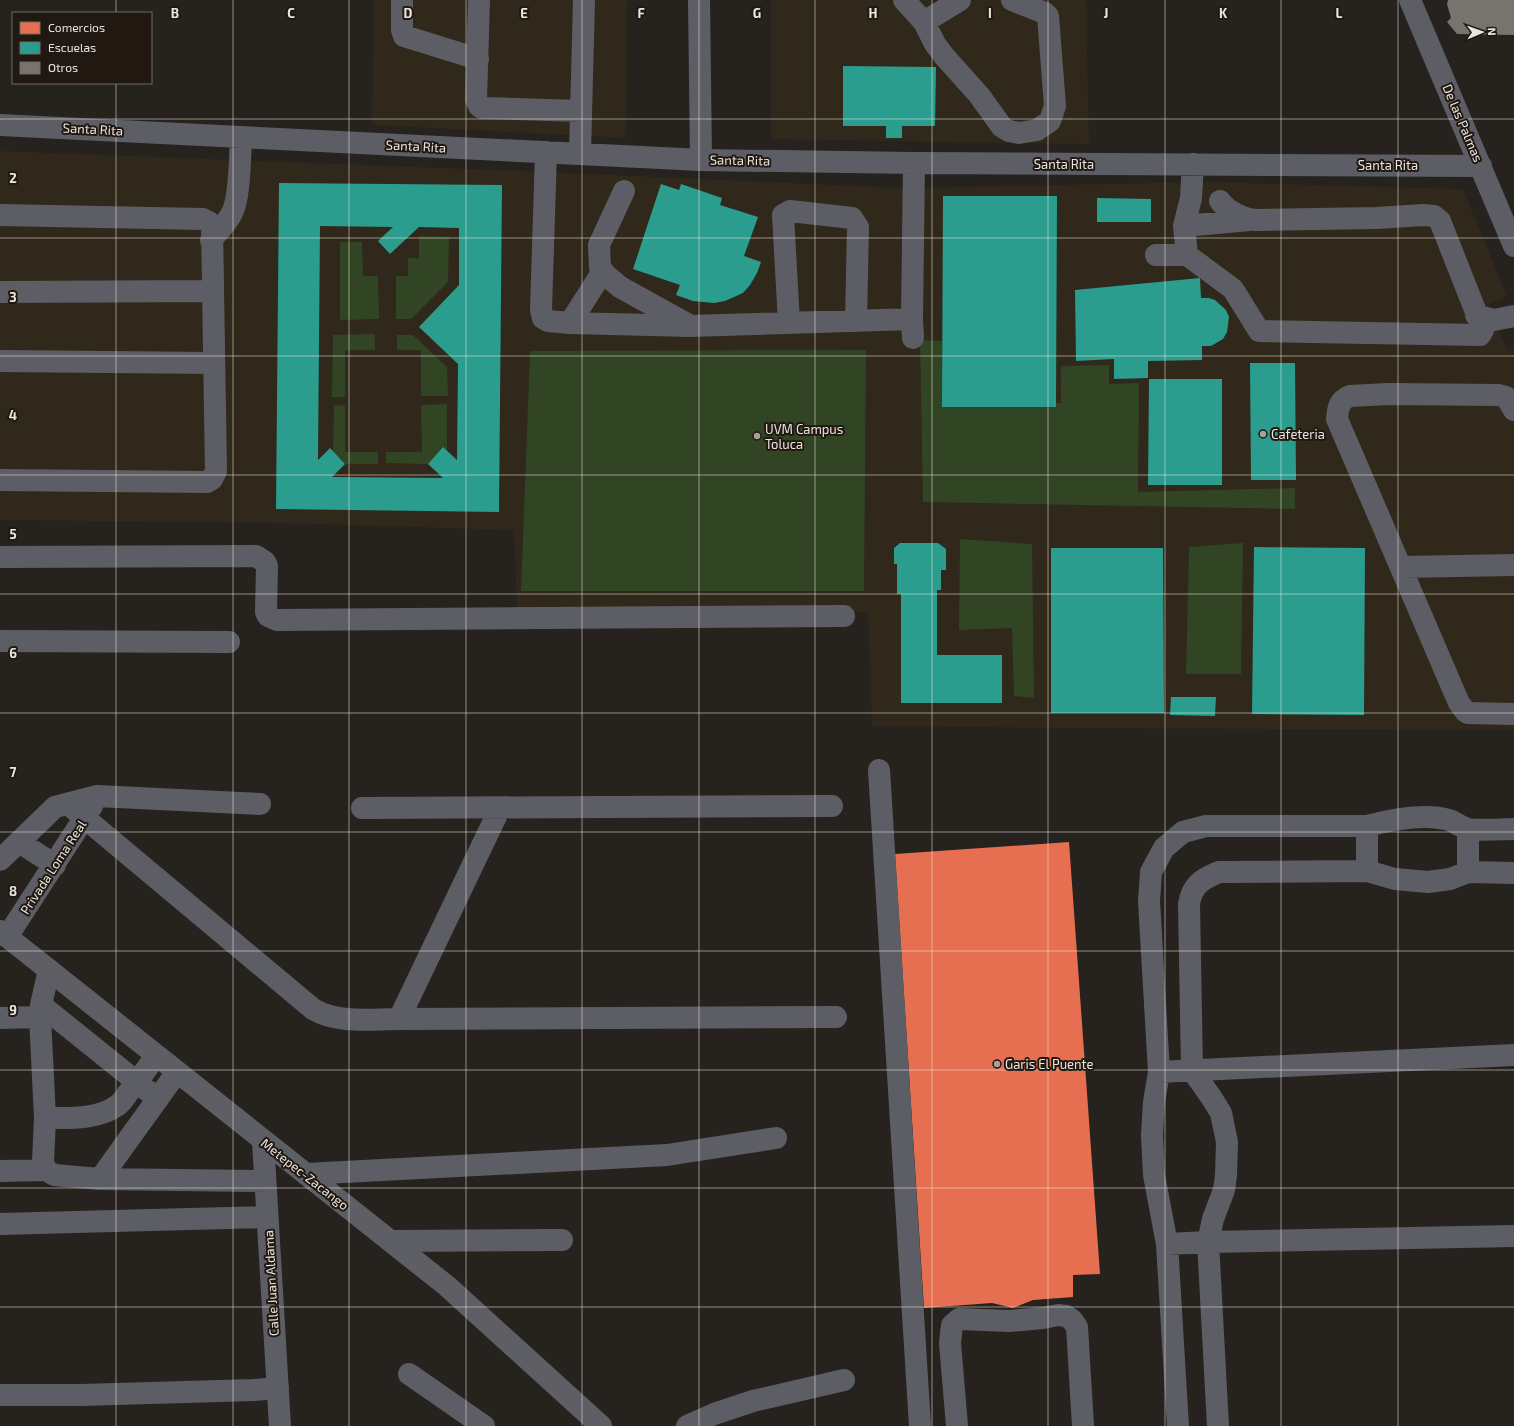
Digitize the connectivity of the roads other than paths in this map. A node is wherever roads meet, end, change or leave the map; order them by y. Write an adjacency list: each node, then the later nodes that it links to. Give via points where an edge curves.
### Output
1 (402, 0): 10 (street, via 404,36)
2 (479, 0): 10 (street)
3 (584, 0): 11 (street)
4 (699, 0): 17 (street)
5 (904, 0): 9 (street)
6 (960, 0): 9 (street)
7 (1012, 0): 13 (street, via 1045,13 1049,18 1055,106 1050,121)
8 (1410, 0): 21 (street, De las Palmas)
9 (924, 22): 13 (street, via 940,50 1002,127 1019,133)
10 (478, 59): 11 (street, via 476,99 482,108)
11 (581, 111): 16 (street)
12 (0, 125): 14 (street, Santa Rita)
13 (1037, 130): 19 (street)
14 (241, 137): 15 (street, Santa Rita); 27 (street, via 235,204)
15 (546, 152): 16 (street, Santa Rita); 37 (street, via 541,310 543,318 548,321)
16 (580, 154): 17 (street, Santa Rita)
17 (701, 160): 18 (street, Santa Rita)
18 (914, 163): 19 (street, Santa Rita); 36 (street, via 913,328)
19 (1039, 164): 20 (street, Santa Rita)
20 (1192, 164): 21 (street, Santa Rita); 26 (street, via 1191,198)
21 (1481, 166): 28 (street, De las Palmas)
22 (624, 191): 31 (street, via 599,245 600,268)
23 (1220, 201): 25 (street, via 1227,208)
24 (0, 215): 27 (street, via 203,219 212,226)
25 (1250, 220): 26 (street); 34 (street, via 1423,215 1436,217 1440,221)
26 (1184, 226): 30 (street)
27 (211, 240): 32 (street)
28 (1514, 246)
29 (1156, 255): 30 (street)
30 (1187, 255): 34 (street, via 1233,289 1259,331 1480,335 1483,330)
31 (603, 271): 37 (street); 39 (street, via 620,287)
32 (212, 291): 33 (street); 41 (street)
33 (0, 292)
34 (1476, 315): 35 (street, via 1494,320)
35 (1514, 316)
36 (856, 321): 38 (street); 38 (street, via 858,227 852,218 790,211 783,215)
37 (570, 323): 39 (street)
38 (789, 323): 39 (street)
39 (690, 326)
40 (0, 361): 41 (street)
41 (213, 363): 43 (street, via 216,471 207,482)
42 (1514, 410): 46 (street, via 1506,397 1499,394 1388,394 1350,396 1341,402 1337,419)
43 (0, 480)
44 (0, 557): 47 (street, via 256,556 267,566 266,612 268,616 277,620)
45 (1514, 565): 46 (street)
46 (1401, 567): 50 (street, via 1462,708 1473,713)
47 (844, 616)
48 (0, 641): 49 (street)
49 (229, 642)
50 (1514, 714)
51 (880, 770): 104 (street)
52 (97, 796): 53 (street, Privada Loma Real); 54 (street, Privada Loma Real); 58 (street, Privada Loma Real)
53 (68, 804): 58 (street); 62 (street, Privada Loma Real, via 55,807)
54 (260, 804)
55 (832, 806): 57 (street)
56 (362, 808): 57 (street)
57 (500, 808): 73 (street)
58 (85, 818): 64 (street, Privada Loma Real); 73 (street, via 322,1015 334,1018)
59 (1367, 826): 60 (street, via 1389,820 1438,818); 65 (street); 78 (street, via 1206,826 1183,832 1164,848 1151,872 1149,901)
60 (1468, 829): 61 (street); 66 (street)
61 (1514, 829)
62 (19, 842): 63 (street, Privada Loma Real); 64 (street)
63 (0, 860)
64 (55, 865): 68 (street, Privada Loma Real)
65 (1367, 871): 66 (street, via 1395,879 1428,882 1450,879); 76 (street, via 1219,872 1206,877 1197,885 1191,894 1189,904)
66 (1468, 872): 67 (street)
67 (1514, 873)
68 (4, 934): 69 (main road, Metepec-Zacango)
69 (49, 970): 70 (street); 75 (main road, Metepec-Zacango)
70 (41, 1011): 72 (street); 79 (street); 81 (street)
71 (836, 1017): 73 (street)
72 (0, 1018)
73 (399, 1019)
74 (1514, 1055): 76 (street)
75 (156, 1056): 77 (main road, Metepec-Zacango); 79 (street)
76 (1192, 1070): 78 (street); 94 (street, via 1221,1114 1227,1142 1224,1190)
77 (177, 1072): 80 (street); 83 (main road, Metepec-Zacango)
78 (1159, 1072): 95 (street, via 1152,1135 1154,1175)
79 (137, 1082): 80 (street); 81 (street, via 118,1104 104,1112 75,1118)
80 (158, 1099): 87 (street)
81 (45, 1118): 84 (street, via 43,1162)
82 (776, 1138): 86 (street, via 667,1155)
83 (263, 1141): 86 (main road, Metepec-Zacango); 88 (street, Calle Juan Aldama)
84 (46, 1170): 85 (street); 87 (street, via 63,1177)
85 (0, 1171)
86 (306, 1174): 93 (main road, Metepec-Zacango)
87 (100, 1179): 88 (street)
88 (265, 1181): 89 (street, Calle Juan Aldama)
89 (268, 1217): 90 (street); 98 (street, Calle Juan Aldama)
90 (0, 1224)
91 (1514, 1236): 94 (street)
92 (562, 1240): 93 (street)
93 (390, 1241): 102 (main road, Metepec-Zacango, via 447,1286)
94 (1208, 1242): 95 (street); 108 (street)
95 (1167, 1244): 107 (street)
96 (409, 1374): 101 (street)
97 (844, 1380): 103 (street, via 753,1401)
98 (278, 1388): 99 (street); 100 (street, Calle Juan Aldama)
99 (0, 1396)
100 (280, 1426)
101 (484, 1426)
102 (601, 1426)
103 (687, 1426)
104 (920, 1426)
105 (958, 1426): 106 (street, via 950,1343 952,1324 959,1319 1009,1321 1058,1315 1066,1316 1077,1327)
106 (1083, 1426)
107 (1178, 1426)
108 (1218, 1426)

